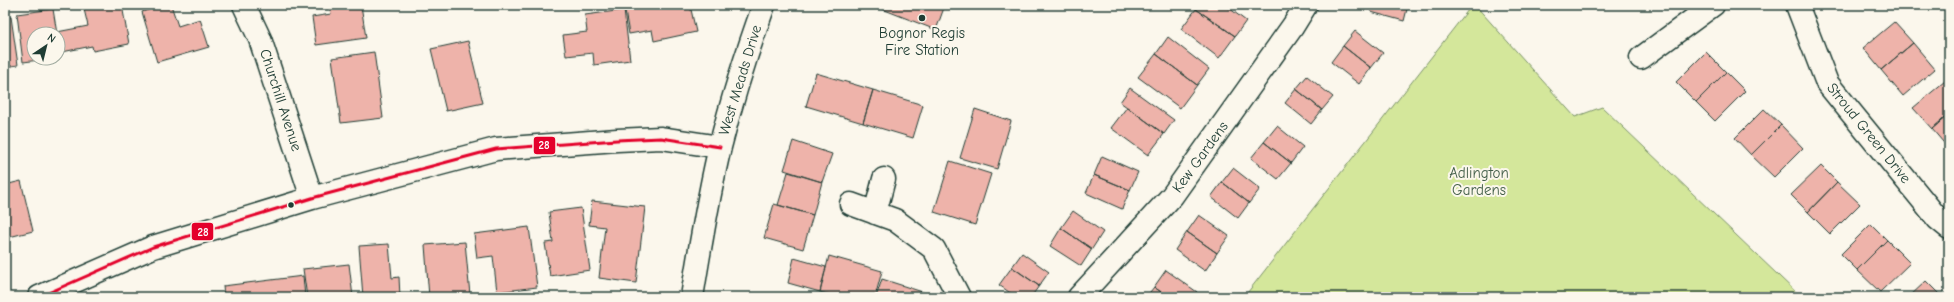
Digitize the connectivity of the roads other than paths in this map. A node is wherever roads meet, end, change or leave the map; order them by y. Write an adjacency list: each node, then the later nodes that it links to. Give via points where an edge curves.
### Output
1 (244, 5): 9 (street, Churchill Avenue, via 260,39)
2 (764, 5): 7 (street, West Meads Drive, via 742,66)
3 (1306, 5): 17 (street, Kew Gardens, via 1172,196)
4 (1713, 5): 6 (street)
5 (1797, 5): 12 (street, Stroud Green Drive, via 1827,83 1938,219)
6 (1642, 58)
7 (720, 147): 9 (street, via 661,138 496,149); 15 (street, West Meads Drive, via 706,209)
8 (884, 179): 11 (street)
9 (312, 198): 13 (street, via 153,247)
10 (850, 204): 11 (street)
11 (875, 213): 16 (street, via 895,220 934,248)
12 (1949, 228)
13 (62, 292): 14 (street)
14 (39, 297)
15 (692, 297)
16 (959, 297)
17 (1079, 297)

